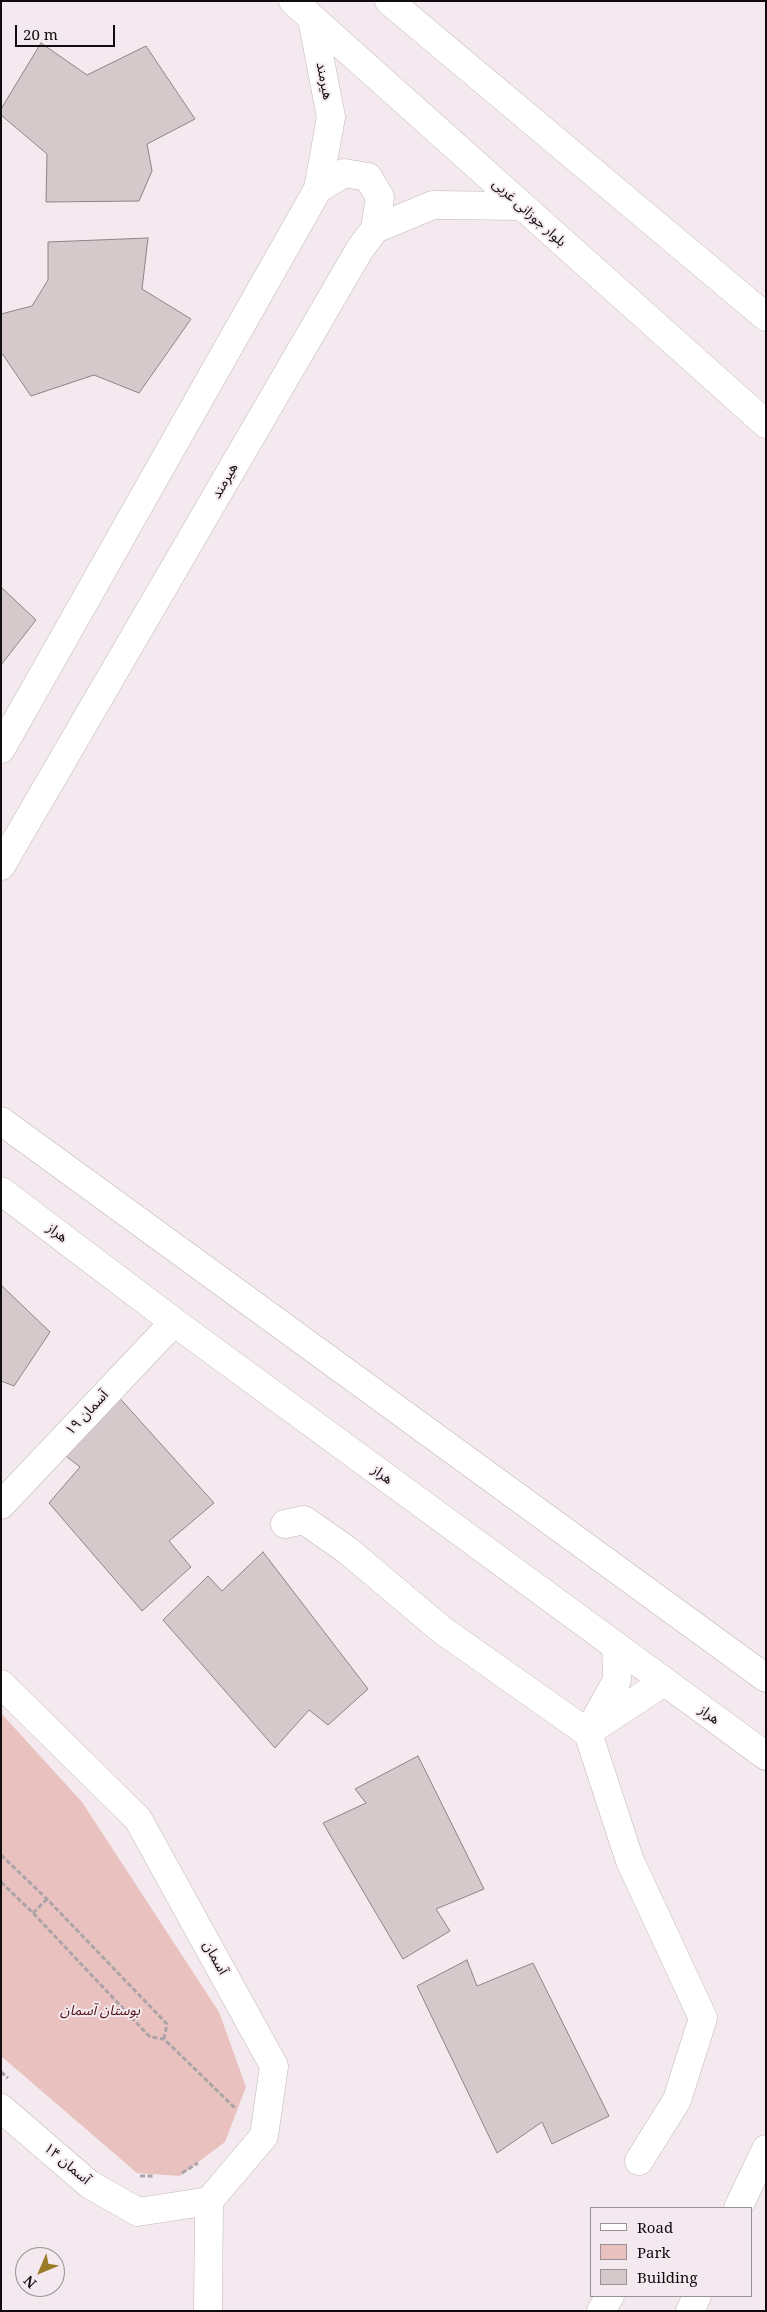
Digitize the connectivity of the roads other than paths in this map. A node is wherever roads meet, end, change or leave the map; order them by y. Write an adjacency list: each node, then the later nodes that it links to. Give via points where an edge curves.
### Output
1 (388, 1): 6 (street)
2 (302, 10): 3 (street, هیرمند, via 331,117); 4 (street, بلوار جوزانی غربی)
3 (318, 189): 5 (street, via 344,173 368,177 380,197); 8 (street, هیرمند)
4 (522, 206): 5 (street, via 433,205); 7 (street, بلوار جوزانی غربی)
5 (375, 229): 9 (street, هیرمند, via 355,258)
6 (766, 317)
7 (766, 424)
8 (1, 749)
9 (1, 866)
10 (1, 1121): 16 (street)
11 (1, 1191): 12 (street, هراز)
12 (174, 1322): 13 (street, آسمان ۱۹); 15 (street, هراز)
13 (1, 1505)
14 (285, 1524): 19 (street, via 304,1520 347,1550 442,1630)
15 (616, 1647): 17 (street, هراز); 19 (street, via 617,1680)
16 (766, 1678)
17 (664, 1682): 19 (street); 20 (street, هراز)
18 (1, 1684): 24 (street, آسمان, via 138,1819 274,2066 264,2136)
19 (588, 1732): 23 (street, via 630,1861 704,2018 677,2100)
20 (766, 1756)
21 (1, 2108): 24 (street, آسمان ۱۴, via 89,2184 138,2212)
22 (766, 2149): 25 (street)
23 (638, 2161)
24 (209, 2201): 28 (street)
25 (738, 2207)
26 (609, 2297): 29 (street)
27 (697, 2297): 30 (street)
28 (208, 2311)
29 (601, 2311)
30 (690, 2311)

